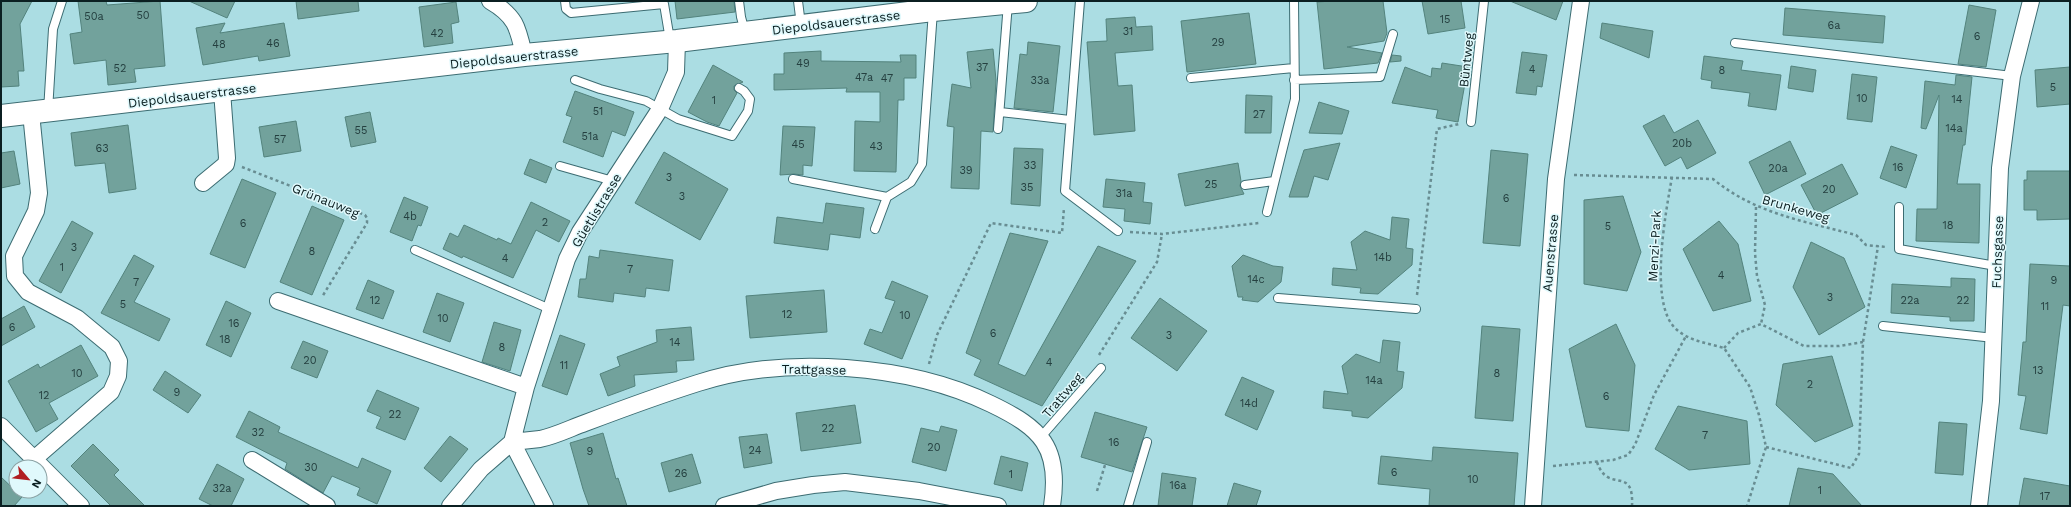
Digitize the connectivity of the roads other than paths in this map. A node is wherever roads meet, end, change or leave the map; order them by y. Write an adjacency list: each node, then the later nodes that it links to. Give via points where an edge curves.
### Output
1 (62, 1): 29 (lane, via 53,29)
2 (490, 1): 20 (street, via 504,10 514,22)
3 (565, 1): 11 (lane, via 566,9 571,13)
4 (739, 1): 16 (lane)
5 (798, 1): 15 (lane)
6 (1080, 1): 32 (lane)
7 (1294, 1): 21 (lane)
8 (1484, 1): 33 (lane, Büntweg)
9 (1581, 1): 71 (street, Auenstrasse, via 1556,179)
10 (2031, 1): 22 (street, Fuchsgasse)
11 (663, 2): 18 (lane)
12 (1017, 2): 13 (main road, Diepoldsauerstrasse); 30 (lane)
13 (955, 4): 14 (main road, Diepoldsauerstrasse)
14 (933, 10): 15 (main road, Diepoldsauerstrasse); 41 (lane, via 922,164 912,182)
15 (801, 26): 16 (main road, Diepoldsauerstrasse)
16 (746, 33): 18 (main road, Diepoldsauerstrasse)
17 (1393, 34): 25 (lane, via 1380,77)
18 (674, 41): 20 (main road, Diepoldsauerstrasse); 28 (street, Güetlistrasse, via 676,72)
19 (1735, 43): 22 (lane)
20 (524, 55): 27 (main road, Diepoldsauerstrasse)
21 (1294, 68): 23 (lane); 25 (lane)
22 (2012, 76): 47 (street, Fuchsgasse, via 2000,168)
23 (1191, 78)
24 (575, 80): 28 (lane, via 646,101)
25 (1294, 80): 38 (lane, via 1295,99)
26 (739, 88): 28 (lane, via 750,99 748,111 732,136 678,119)
27 (222, 91): 29 (main road, Diepoldsauerstrasse); 39 (street, via 227,162)
28 (660, 109): 37 (street, Güetlistrasse)
29 (39, 112): 31 (main road, Diepoldsauerstrasse); 60 (street, via 39,193 36,211 14,256 15,276 28,292 77,318 101,336 112,347 119,361 118,376 111,392)
30 (1000, 112): 32 (lane); 34 (lane)
31 (1, 116)
32 (1070, 120): 45 (lane, via 1065,191)
33 (1471, 122)
34 (998, 129)
35 (560, 166): 37 (lane)
36 (793, 179): 41 (lane)
37 (613, 181): 50 (street, Güetlistrasse, via 567,259)
38 (1274, 181): 40 (lane); 43 (lane)
39 (203, 183)
40 (1245, 185)
41 (887, 197): 44 (lane)
42 (1899, 207): 47 (lane, via 1899,249)
43 (1267, 212)
44 (875, 230)
45 (1118, 231)
46 (415, 250): 50 (lane)
47 (1996, 266): 53 (street, Fuchsgasse)
48 (1278, 298): 51 (lane)
49 (278, 301): 55 (street)
50 (550, 309): 55 (street, Güetlistrasse)
51 (1416, 309)
52 (1883, 326): 53 (lane)
53 (1994, 338): 72 (street, Fuchsgasse, via 1991,401)
54 (1101, 368): 57 (lane, Trattweg)
55 (526, 387): 58 (street, Güetlistrasse)
56 (1, 426): 60 (street)
57 (1040, 438): 58 (street, Trattgasse, via 1017,416 978,398 925,380 817,366 763,369 699,382 542,438); 69 (street, Trattgasse, via 1052,461)
58 (512, 442): 65 (street, via 481,469); 66 (street)
59 (1148, 442): 70 (lane)
60 (34, 459)
61 (252, 460): 64 (street)
62 (48, 473): 63 (street)
63 (81, 506)
64 (327, 506)
65 (450, 506)
66 (545, 506)
67 (724, 506): 68 (street, via 776,491 845,482 919,491)
68 (998, 506)
69 (1052, 506)
70 (1128, 506)
71 (1533, 506)
72 (1979, 506)

